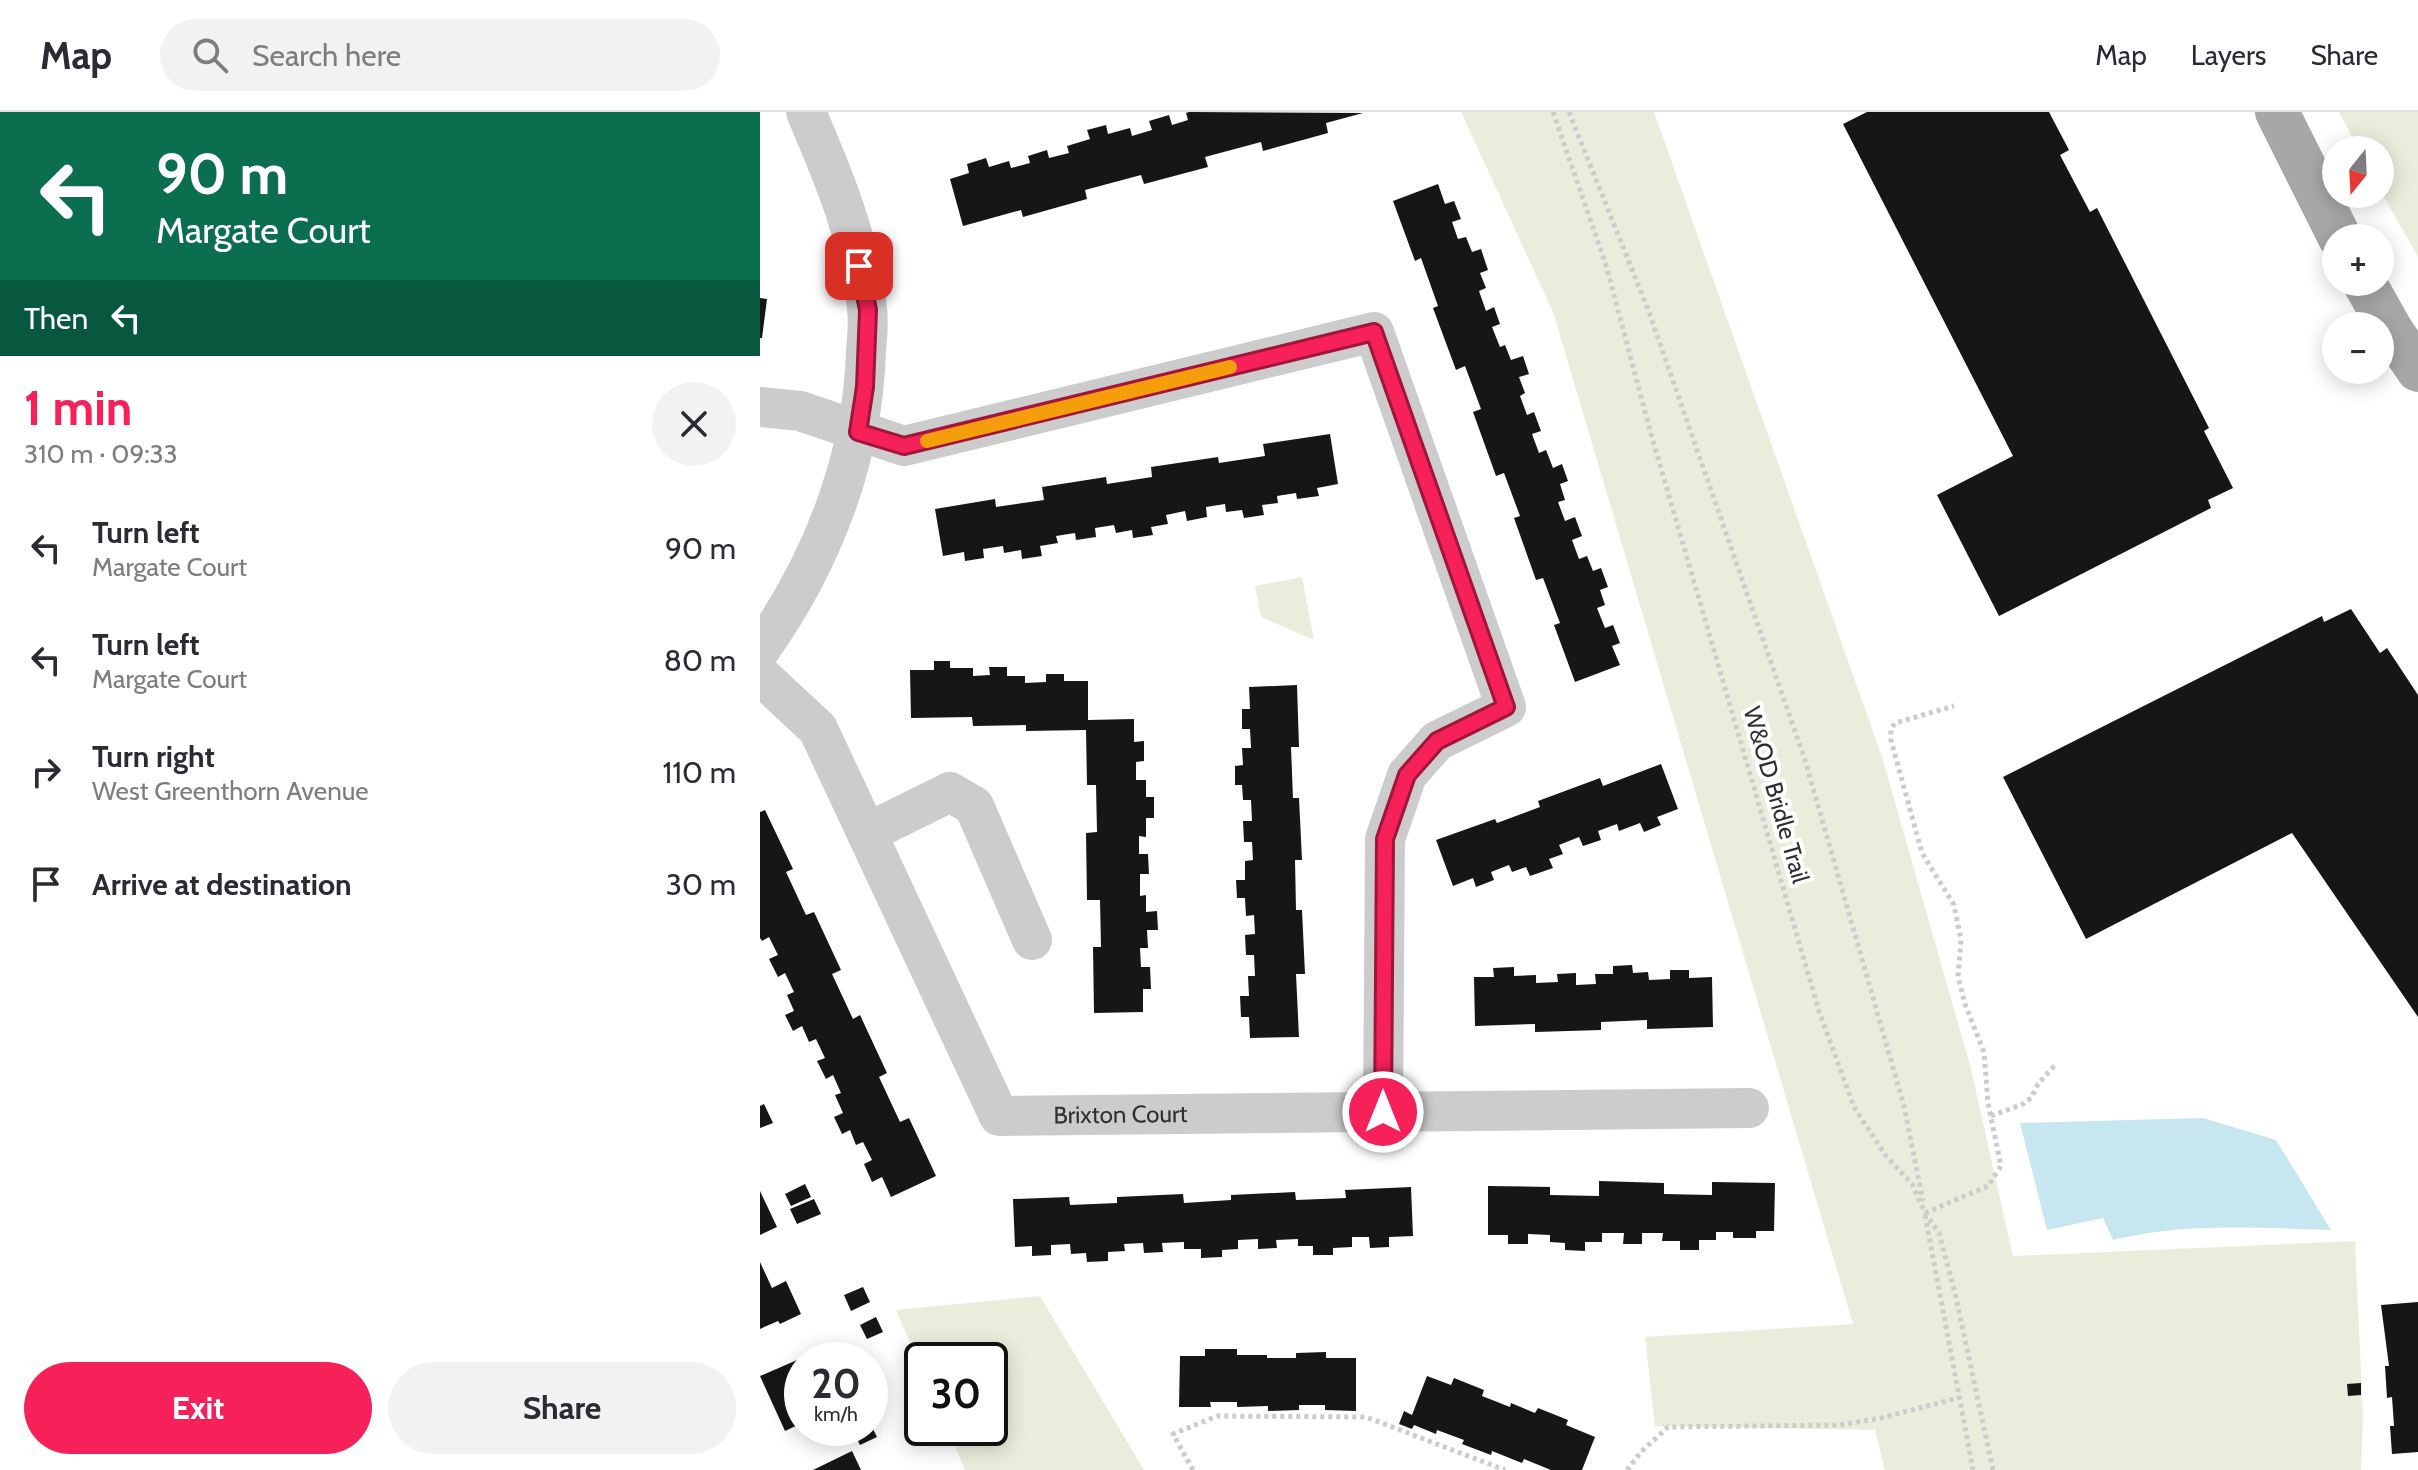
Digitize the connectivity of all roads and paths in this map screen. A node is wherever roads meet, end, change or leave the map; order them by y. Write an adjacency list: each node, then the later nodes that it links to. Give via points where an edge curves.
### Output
1 (806, 112): 9 (street, via 837,183 868,310)
2 (1553, 112): 19 (path, W&OD Bridle Trail, via 1606,265 1819,1011 1854,1107 1912,1184)
3 (1569, 112): 19 (path, via 1649,312 1805,760 1904,1106)
4 (2277, 112): 5 (main road)
5 (2333, 224)
6 (2372, 296): 7 (main road)
7 (2418, 370)
8 (760, 407): 9 (street, via 800,411)
9 (858, 432): 10 (street, via 825,538); 17 (street, via 904,446 1374,332 1506,707 1437,741 1407,775 1385,839)
10 (760, 650)
11 (760, 675): 13 (street, Brixton Court, via 818,729)
12 (1954, 706): 18 (path, via 1895,723 1891,740 1922,853 1954,905 1961,940 1958,977 1984,1052)
13 (867, 833): 14 (street, via 950,792 974,806); 17 (street, Brixton Court, via 999,1116)
14 (1032, 940)
15 (2056, 1064): 18 (path, via 2031,1098)
16 (1749, 1108): 17 (street, Brixton Court)
17 (1383, 1112)
18 (1991, 1116): 19 (path, via 1999,1171 1988,1186)
19 (1925, 1213): 20 (path); 25 (path, W&OD Bridle Trail, via 1939,1233 1955,1293)
20 (1958, 1398): 23 (path, via 1840,1425 1668,1427); 24 (path)
21 (1193, 1470): 22 (path, via 1173,1434 1217,1416 1232,1416 1366,1417)
22 (1505, 1470)
23 (1627, 1470)
24 (1973, 1470)
25 (1993, 1470)

